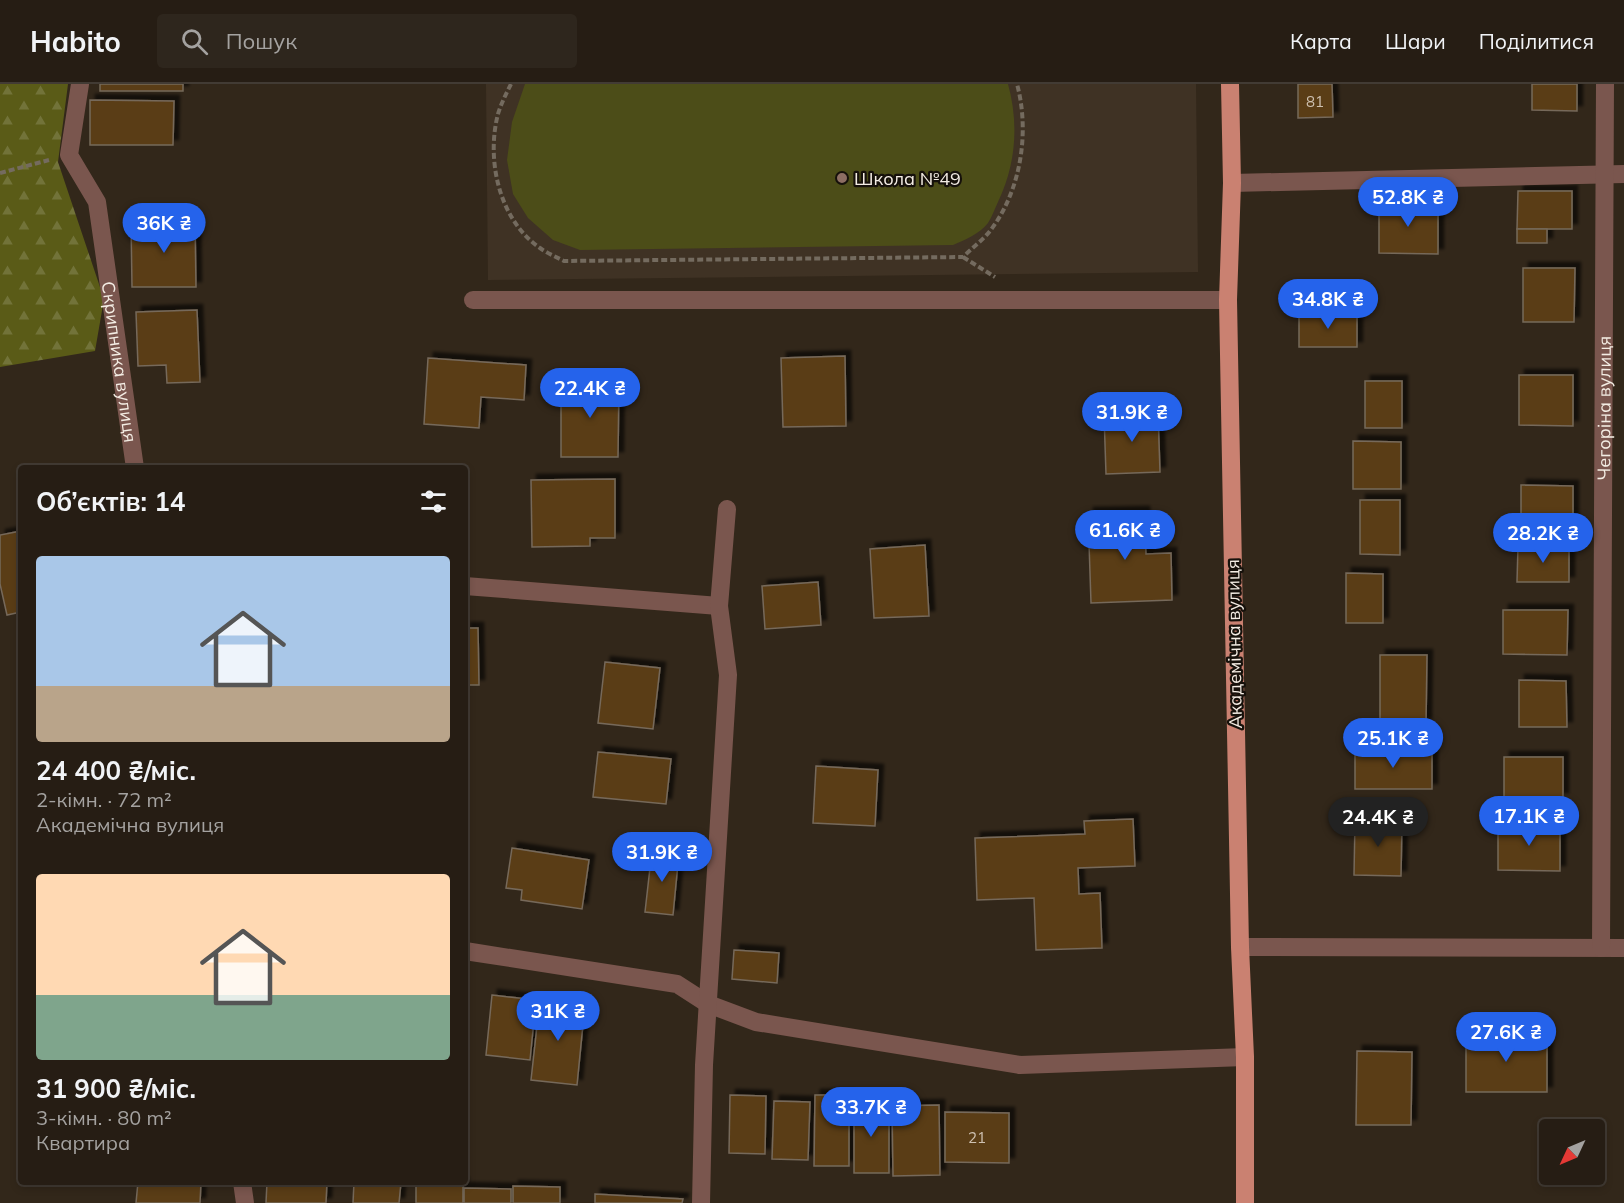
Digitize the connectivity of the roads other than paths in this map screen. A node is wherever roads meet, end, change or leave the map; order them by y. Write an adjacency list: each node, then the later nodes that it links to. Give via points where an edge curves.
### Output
1 (80, 84): 9 (street, Скрипника вулиця, via 69,155 97,202)
2 (1230, 84): 6 (main road, Академічна вулиця)
3 (1605, 84): 5 (street, Чегоріна вулиця)
4 (1624, 174): 5 (street)
5 (1604, 175): 6 (street); 14 (street, Чегоріна вулиця)
6 (1232, 183): 8 (main road, Академічна вулиця)
7 (473, 300): 8 (street)
8 (1228, 300): 13 (main road, Академічна вулиця)
9 (135, 465)
10 (727, 509): 12 (street)
11 (468, 586): 12 (street)
12 (719, 606): 17 (street, via 728,675)
13 (1240, 947): 14 (street); 18 (main road, Академічна вулиця)
14 (1600, 948): 15 (street)
15 (1624, 948)
16 (468, 951): 17 (street, via 677,984)
17 (708, 1004): 18 (street, via 756,1022 1020,1065); 21 (street)
18 (1245, 1057): 22 (main road, Академічна вулиця)
19 (242, 1185): 20 (street)
20 (245, 1203)
21 (701, 1203)
22 (1245, 1203)

